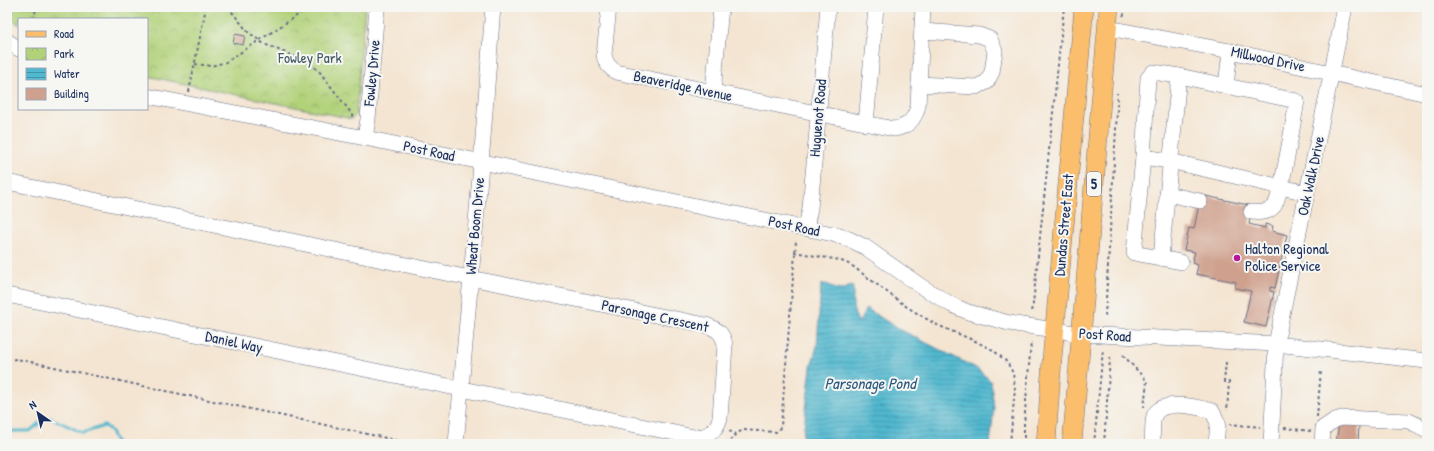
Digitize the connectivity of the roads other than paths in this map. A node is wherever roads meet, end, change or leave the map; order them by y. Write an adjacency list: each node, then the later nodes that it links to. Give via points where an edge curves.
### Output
1 (378, 7): 25 (street, Fowley Drive)
2 (493, 7): 28 (street, Wheat Boom Drive)
3 (609, 7): 20 (street, Beaveridge Avenue, via 604,55 609,67 616,72)
4 (721, 7): 20 (street)
5 (828, 7): 23 (street, Huguenot Road)
6 (876, 7): 24 (street)
7 (923, 7): 12 (street, Beaveridge Avenue)
8 (1084, 7): 40 (main road, Dundas Street East / 5)
9 (1345, 7): 16 (street, Oak Walk Drive)
10 (1116, 12): 11 (main road, Dundas Street East / 5)
11 (1108, 28): 15 (street, Millwood Drive); 41 (main road, Dundas Street East / 5)
12 (922, 31): 18 (street, Beaveridge Avenue); 18 (street, via 979,35 990,39 995,51 992,72 987,82 976,87)
13 (7, 40): 14 (street)
14 (18, 48)
15 (1230, 51): 16 (street, Millwood Drive); 19 (street)
16 (1332, 74): 21 (street, Millwood Drive); 31 (street, Oak Walk Drive)
17 (1179, 76): 19 (street); 26 (street, via 1154,72 1148,78); 27 (street)
18 (919, 84): 24 (street, Beaveridge Avenue, via 918,106 909,124 894,129)
19 (1226, 86): 30 (street, via 1298,101)
20 (713, 92): 23 (street, Beaveridge Avenue)
21 (1427, 94)
22 (148, 96): 25 (street, Post Road)
23 (818, 113): 24 (street, Beaveridge Avenue); 35 (street, Huguenot Road)
24 (866, 124)
25 (365, 138): 28 (street, Post Road)
26 (1143, 157): 27 (street); 36 (street, via 1134,253)
27 (1170, 161): 30 (street); 32 (street)
28 (481, 162): 35 (street, Post Road); 38 (street, Wheat Boom Drive)
29 (7, 182): 38 (street)
30 (1281, 187): 31 (street); 34 (street, via 1276,205 1269,211)
31 (1307, 193): 42 (street, Oak Walk Drive)
32 (1167, 194): 33 (street); 36 (street)
33 (1200, 201)
34 (1251, 212)
35 (806, 228): 40 (street, Post Road, via 842,237 865,247 922,287 968,312 1009,323)
36 (1161, 258): 37 (street)
37 (1181, 262)
38 (471, 278): 44 (street, Wheat Boom Drive); 44 (street, Parsonage Crescent, via 706,325 718,330 725,345 720,418 712,433 694,436)
39 (7, 295): 44 (street, Daniel Way)
40 (1055, 329): 41 (street, Post Road); 48 (main road, Dundas Street East / 5)
41 (1081, 334): 42 (street, Post Road); 49 (main road, Dundas Street East / 5)
42 (1276, 344): 43 (street, Post Road); 52 (street, Oak Walk Drive)
43 (1427, 361)
44 (460, 389): 47 (street, Wheat Boom Drive)
45 (1427, 430): 46 (street, via 1408,421 1342,418 1323,428)
46 (1319, 437)
47 (456, 444)
48 (1046, 444)
49 (1072, 444)
50 (1152, 444): 51 (street, via 1154,416 1160,408 1172,405 1202,408 1212,412 1222,424)
51 (1216, 444)
52 (1271, 444)

